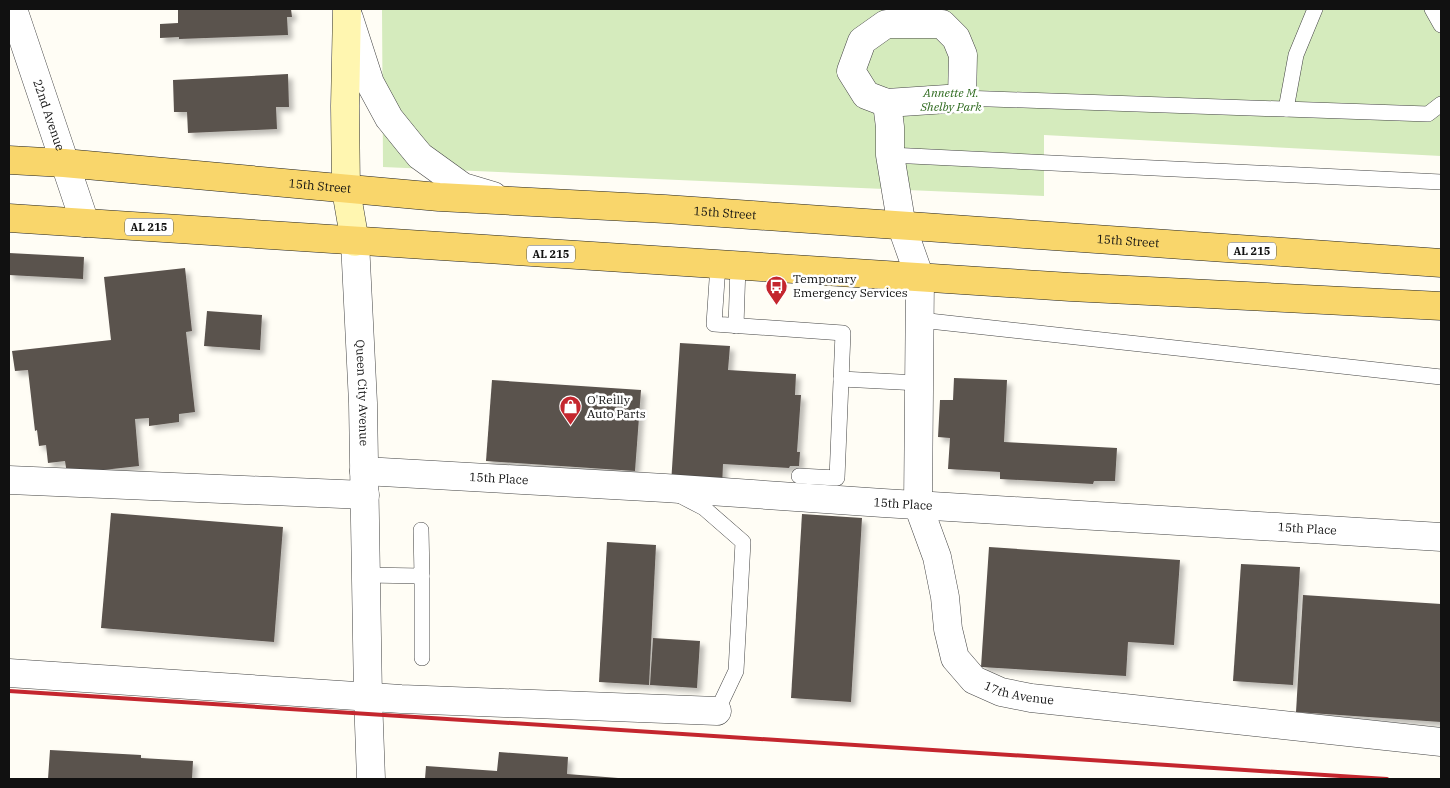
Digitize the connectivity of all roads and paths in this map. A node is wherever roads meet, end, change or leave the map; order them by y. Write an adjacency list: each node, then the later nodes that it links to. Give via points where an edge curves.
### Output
1 (13, 9): 12 (street, 22nd Avenue)
2 (1315, 9): 9 (lane, via 1296,55)
3 (1432, 9): 5 (lane)
4 (347, 11): 14 (main road, Queen City Avenue); 15 (street, via 370,83 389,118 420,156 462,187)
5 (1441, 24)
6 (962, 98): 7 (street); 7 (street, via 963,55 956,38 942,24 886,24 862,41 851,71 866,95); 9 (lane)
7 (887, 103): 10 (street, 17th Avenue)
8 (1441, 104): 9 (lane, via 1428,114)
9 (1286, 109)
10 (890, 155): 13 (lane); 18 (street, 17th Avenue)
11 (9, 160): 12 (main road, 15th Street / AL 215)
12 (64, 163): 14 (main road, 15th Street / AL 215); 17 (street, 22nd Avenue)
13 (1441, 182)
14 (346, 190): 15 (main road, 15th Street / AL 215); 19 (main road, Queen City Avenue)
15 (511, 202): 18 (main road, 15th Street / AL 215, via 665,209)
16 (9, 218): 17 (main road, AL 215)
17 (85, 222): 19 (main road, AL 215)
18 (902, 227): 20 (main road, 15th Street / AL 215); 22 (street, 17th Avenue)
19 (355, 242): 21 (main road, AL 215); 31 (street, Queen City Avenue)
20 (1441, 263)
21 (728, 266): 22 (main road, AL 215); 25 (lane); 25 (lane, via 714,324)
22 (920, 278): 23 (main road, AL 215); 24 (street, 17th Avenue)
23 (1441, 306)
24 (920, 320): 26 (lane); 28 (street, 17th Avenue)
25 (736, 326): 27 (lane, via 843,333)
26 (1441, 377)
27 (841, 379): 28 (lane); 29 (lane, via 837,478)
28 (919, 383): 33 (street, 17th Avenue)
29 (799, 476)
30 (9, 480): 31 (street, 15th Place)
31 (365, 483): 32 (street, 15th Place); 36 (street, Queen City Avenue)
32 (665, 488): 33 (street, 15th Place); 41 (lane, via 704,508 743,542 736,671)
33 (918, 506): 35 (street, 15th Place); 42 (street, 17th Avenue, via 937,557 955,658 974,680 1002,692 1031,698)
34 (421, 530): 37 (lane)
35 (1441, 537)
36 (366, 575): 37 (lane); 40 (street, Queen City Avenue)
37 (422, 576): 38 (lane)
38 (422, 658)
39 (9, 673): 40 (street)
40 (368, 697): 41 (street); 43 (street, Queen City Avenue)
41 (717, 711)
42 (1441, 742)
43 (371, 779)

